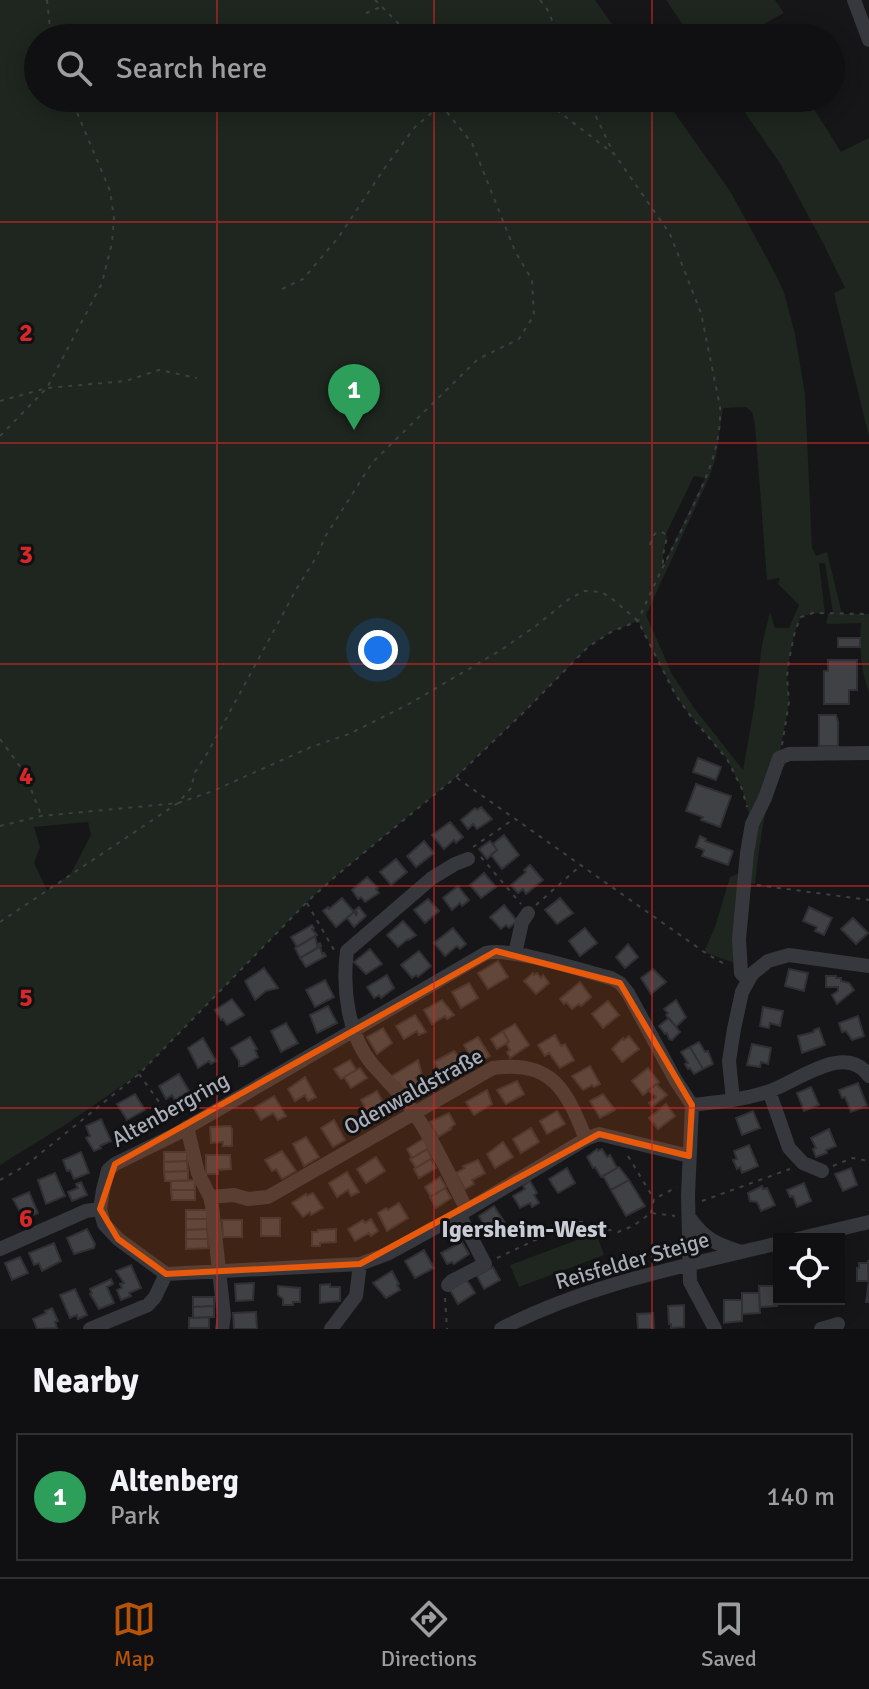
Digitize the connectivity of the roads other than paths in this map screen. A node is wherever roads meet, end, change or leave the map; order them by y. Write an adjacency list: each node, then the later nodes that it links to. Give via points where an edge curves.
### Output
1 (854, 0): 2 (street)
2 (869, 40)
3 (869, 753): 8 (street, via 779,758 752,824 739,939)
4 (468, 859): 9 (street, via 432,878 347,951)
5 (528, 913): 6 (street)
6 (515, 954): 9 (street, Altenbergring, via 486,953); 13 (street, Altenbergring, via 620,983)
7 (869, 966): 8 (street, via 789,955)
8 (744, 975): 12 (street, via 729,1061)
9 (354, 1032): 14 (street, via 371,1062); 15 (street, Altenbergring)
10 (869, 1076): 11 (street, via 851,1063 833,1062)
11 (769, 1091): 12 (street); 18 (street, via 789,1148 803,1163)
12 (733, 1100): 13 (street)
13 (692, 1105): 17 (street)
14 (414, 1113): 16 (street, Odenwaldstraße, via 493,1068 522,1067 553,1078); 19 (street, Odenwaldstraße, via 268,1197); 22 (street)
15 (181, 1130): 19 (street); 20 (street, Altenbergring, via 108,1170)
16 (586, 1139): 17 (street, via 599,1134); 22 (street)
17 (689, 1156): 21 (street)
18 (822, 1171)
19 (210, 1197): 30 (street)
20 (100, 1209): 26 (street); 31 (street, via 104,1224 118,1239)
21 (689, 1211): 27 (street, via 701,1233); 29 (street)
22 (463, 1212): 28 (street); 32 (street, via 485,1264)
23 (869, 1222): 24 (street)
24 (822, 1233)
25 (773, 1244): 27 (street, Reisfelder Steige)
26 (0, 1249)
27 (741, 1252): 29 (street, Reisfelder Steige)
28 (360, 1264): 30 (street); 36 (street, via 356,1296)
29 (690, 1264): 37 (street, Reisfelder Steige, via 599,1288); 38 (street, via 690,1282)
30 (218, 1271): 31 (street); 35 (street)
31 (166, 1274): 34 (street, via 148,1305)
32 (448, 1285)
33 (838, 1324): 39 (street)
34 (90, 1329)
35 (222, 1329)
36 (331, 1329)
37 (501, 1329)
38 (715, 1329)
39 (821, 1329)

